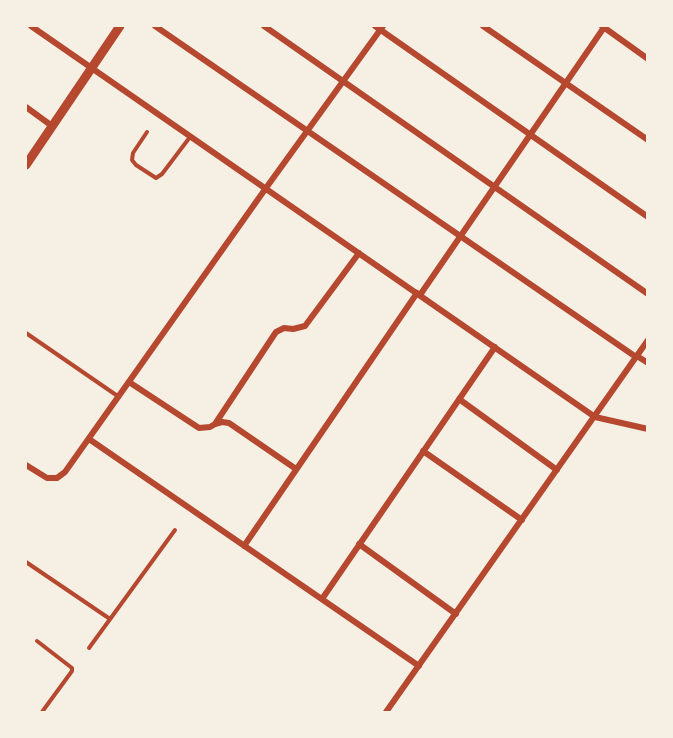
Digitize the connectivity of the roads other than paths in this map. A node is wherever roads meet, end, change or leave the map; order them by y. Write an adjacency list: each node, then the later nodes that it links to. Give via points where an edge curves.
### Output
1 (31, 26): 9 (street)
2 (120, 26): 9 (street)
3 (155, 26): 14 (street)
4 (264, 26): 10 (street)
5 (483, 26): 11 (street)
6 (603, 26): 8 (street); 11 (street)
7 (379, 27): 10 (street); 16 (street)
8 (648, 59)
9 (92, 68): 13 (street); 17 (street)
10 (343, 81): 14 (street); 20 (street)
11 (566, 83): 16 (street); 18 (street)
12 (26, 107): 13 (street)
13 (52, 126): 19 (street)
14 (307, 130): 21 (street); 23 (street)
15 (147, 132): 17 (lane, via 132,159 156,177)
16 (530, 135): 20 (street); 22 (street)
17 (191, 136): 21 (street)
18 (648, 140)
19 (26, 165)
20 (494, 187): 23 (street); 26 (street)
21 (266, 188): 24 (street); 32 (street)
22 (648, 217)
23 (460, 236): 25 (street); 30 (street)
24 (359, 253): 25 (street); 36 (street, via 305,326 276,332)
25 (419, 294): 29 (street); 41 (street)
26 (648, 294)
27 (26, 333): 33 (lane)
28 (648, 340): 30 (street)
29 (495, 347): 34 (street); 35 (street)
30 (636, 357): 31 (street); 35 (street)
31 (648, 363)
32 (129, 381): 33 (street); 36 (street, via 194,426)
33 (119, 397): 38 (street)
34 (459, 399): 39 (street); 42 (street)
35 (595, 417): 37 (street); 42 (street)
36 (215, 424): 41 (street, via 229,423)
37 (648, 429)
38 (89, 439): 40 (street, via 57,478 46,478); 46 (street)
39 (423, 451): 43 (street); 45 (street)
40 (26, 465)
41 (296, 469): 46 (street)
42 (557, 470): 43 (street)
43 (522, 520): 49 (street)
44 (175, 530): 50 (lane)
45 (359, 544): 48 (street); 49 (street)
46 (244, 546): 48 (street)
47 (26, 562): 50 (lane)
48 (322, 599): 53 (street)
49 (456, 614): 53 (street)
50 (110, 619): 52 (lane)
51 (37, 641): 54 (lane, via 72,668)
52 (89, 648)
53 (419, 666): 55 (street)
54 (42, 712)
55 (386, 712)

